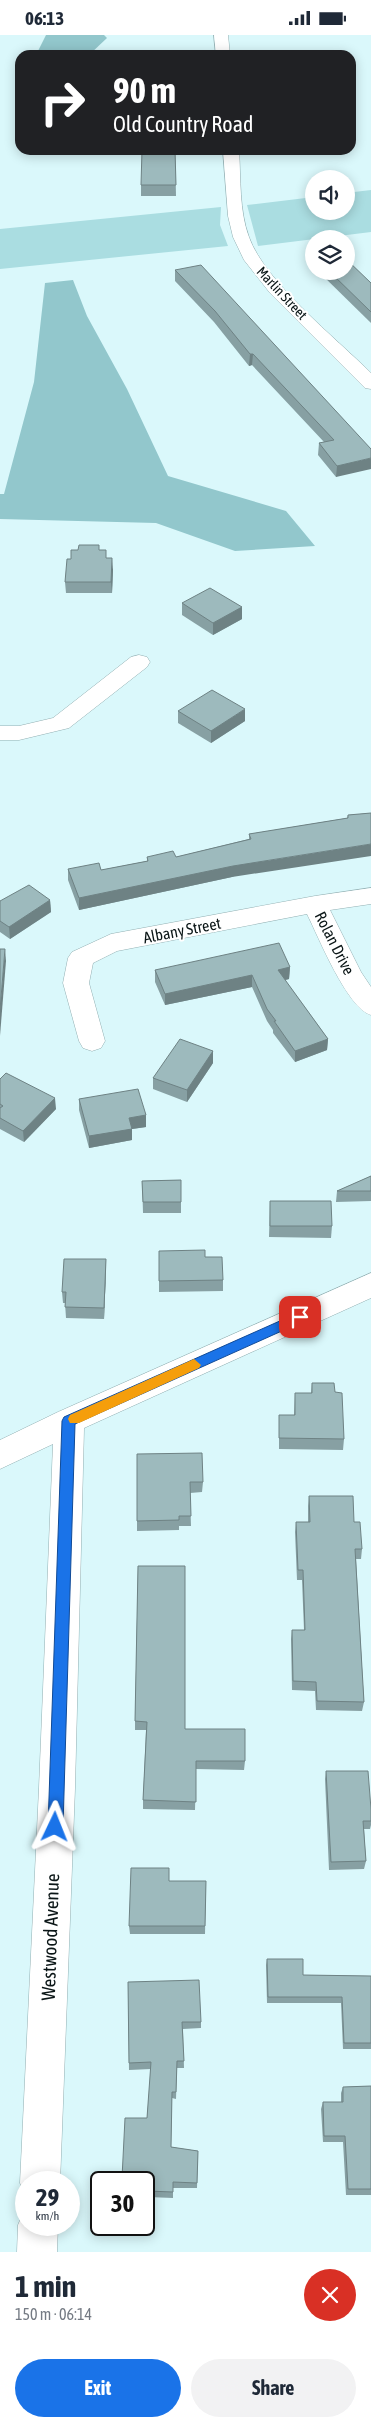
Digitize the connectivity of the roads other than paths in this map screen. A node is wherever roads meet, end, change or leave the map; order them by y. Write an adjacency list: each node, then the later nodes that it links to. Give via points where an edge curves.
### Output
1 (220, 35): 2 (street)
2 (222, 50)
3 (231, 155): 4 (street, Marlin Street, via 236,213 249,255 276,289)
4 (371, 384)
5 (139, 662): 6 (street, via 61,723 19,733)
6 (0, 733)
7 (371, 896): 8 (street, Albany Street)
8 (315, 904): 9 (street, Rolan Drive, via 350,976); 10 (street, Albany Street, via 111,943 80,958 76,983)
9 (371, 1006)
10 (92, 1041)
11 (371, 1285): 12 (street)
12 (69, 1421): 13 (street); 14 (street, Westwood Avenue)
13 (0, 1455)
14 (41, 2171)
15 (38, 2236): 16 (street)
16 (37, 2252)

